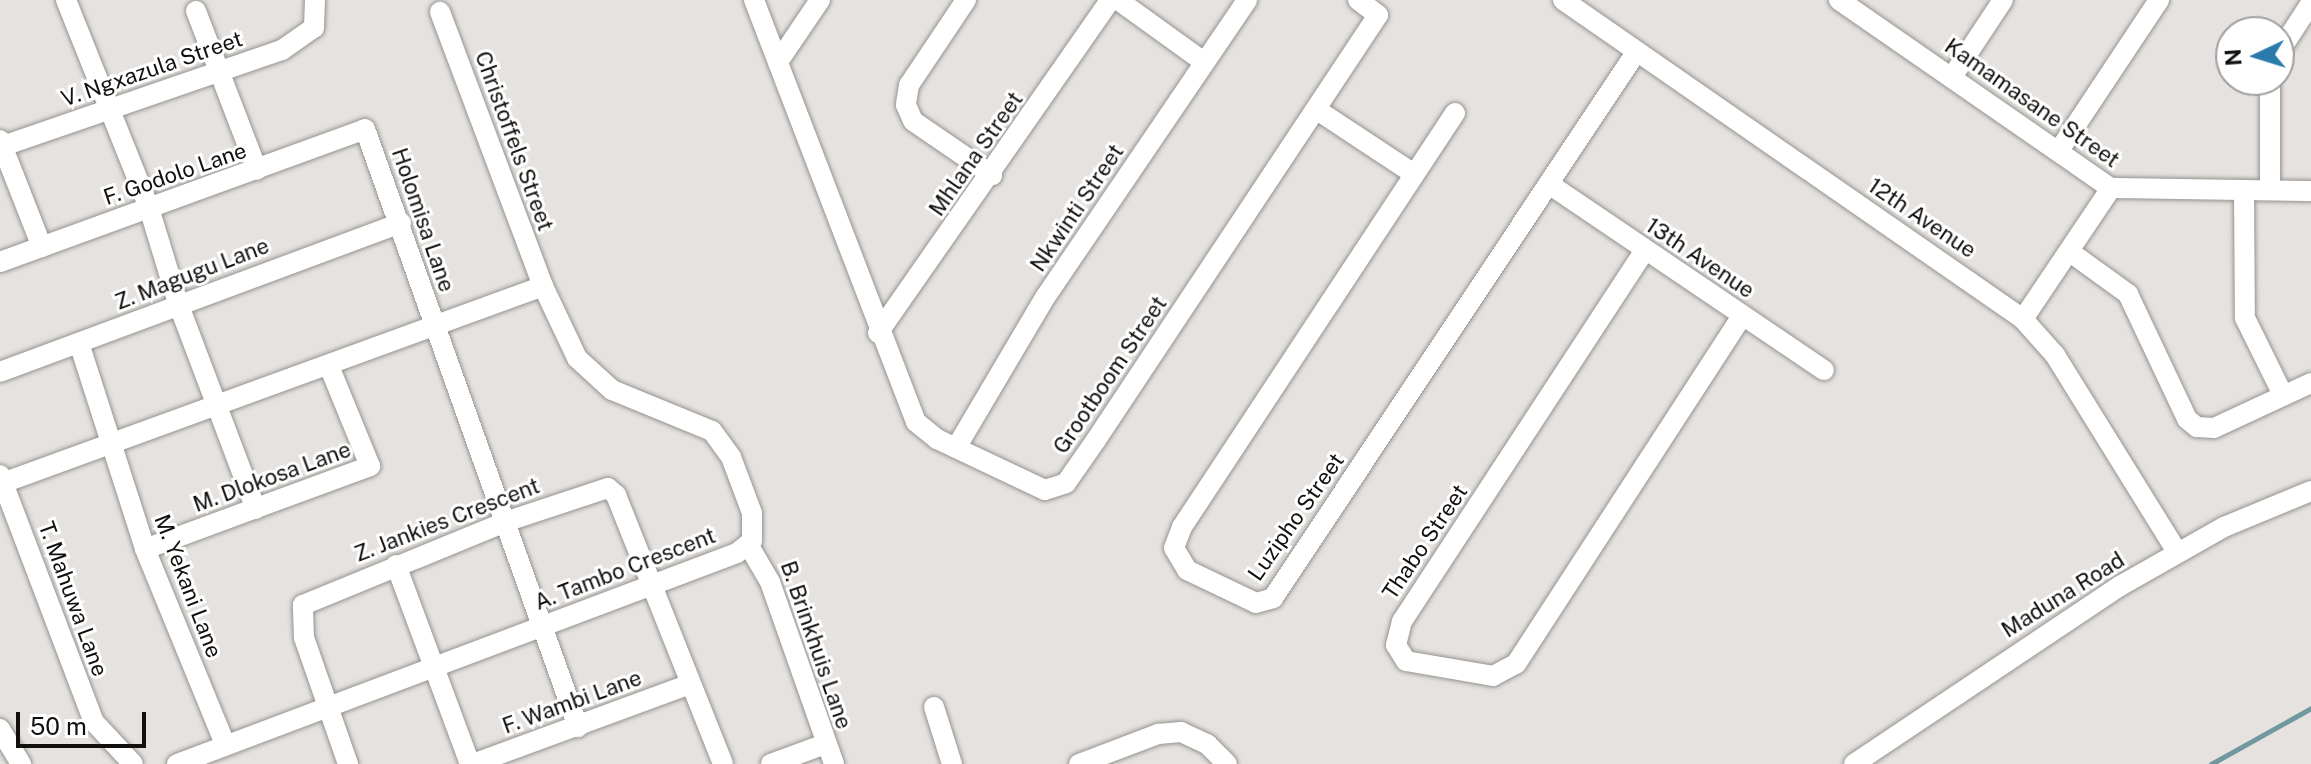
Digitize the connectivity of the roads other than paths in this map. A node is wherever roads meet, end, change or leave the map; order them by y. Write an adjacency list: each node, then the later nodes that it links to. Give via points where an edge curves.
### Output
1 (66, 0): 25 (street)
2 (315, 0): 22 (street, V. Ngxazula Street, via 314,28 282,50)
3 (754, 0): 20 (street, Grootboom Street)
4 (820, 0): 20 (street)
5 (966, 0): 33 (street, via 909,85 906,105 913,121)
6 (1110, 0): 33 (street, Mhlana Street)
7 (1118, 0): 21 (street)
8 (1247, 0): 21 (street, Nkwinti Street)
9 (1358, 0): 15 (street, Grootboom Street)
10 (1563, 0): 19 (street, 12th Avenue)
11 (2003, 0): 23 (street)
12 (2159, 0): 30 (street)
13 (1844, 1): 23 (street, Kamamasane Street)
14 (2311, 3): 18 (street)
15 (1383, 8): 26 (street, Grootboom Street)
16 (196, 11): 22 (street)
17 (440, 12): 45 (street, Christoffels Street)
18 (2295, 28)
19 (1635, 54): 34 (street, Luzipho Street); 48 (street, 12th Avenue)
20 (778, 62): 50 (street, Grootboom Street)
21 (1204, 62): 59 (street, Nkwinti Street, via 1046,296)
22 (218, 71): 25 (street, V. Ngxazula Street); 31 (street)
23 (1952, 77): 30 (street, Kamamasane Street)
24 (2270, 96): 37 (street)
25 (111, 109): 29 (street, V. Ngxazula Street); 39 (street)
26 (1317, 110): 32 (street); 59 (street, Grootboom Street, via 1066,483 1053,490 1037,488)
27 (1455, 113): 32 (street, Luzipho Street)
28 (365, 129): 31 (street, F. Godolo Lane); 40 (street, Holomisa Lane)
29 (1, 145): 41 (street)
30 (2060, 149): 35 (street, Kamamasane Street)
31 (257, 170): 39 (street, F. Godolo Lane)
32 (1414, 174): 34 (street, Luzipho Street, via 1175,540 1178,559 1187,570 1250,601 1273,598)
33 (992, 175): 50 (street, Mhlana Street)
34 (1549, 184): 42 (street, 13th Avenue)
35 (2111, 188): 36 (street, Kamamasane Street); 43 (street)
36 (2244, 190): 37 (street, Kamamasane Street); 56 (street, via 2245,318)
37 (2270, 190): 38 (street, Kamamasane Street)
38 (2311, 191)
39 (149, 208): 41 (street, F. Godolo Lane); 46 (street)
40 (401, 223): 46 (street, Z. Magugu Lane); 49 (street, Holomisa Lane)
41 (42, 247): 44 (street, F. Godolo Lane)
42 (1645, 250): 47 (street, 13th Avenue); 47 (street, Thabo Street, via 1402,621 1396,645 1406,661 1493,676 1516,664)
43 (2070, 252): 48 (street); 56 (street, via 2128,294 2193,425 2214,428)
44 (0, 262)
45 (543, 286): 49 (street); 64 (street, A. Tambo Crescent, via 573,352 595,378 705,426 726,448 754,522)
46 (178, 303): 51 (street, Z. Magugu Lane); 57 (street)
47 (1742, 316): 53 (street, 13th Avenue)
48 (2023, 319): 66 (street, 12th Avenue, via 2055,355)
49 (434, 327): 52 (street); 63 (street, Holomisa Lane)
50 (878, 333): 59 (street, Grootboom Street, via 916,422)
51 (79, 343): 54 (street, Z. Magugu Lane); 58 (street, M. Yekani Lane)
52 (329, 366): 57 (street); 62 (street, M. Dlokosa Lane, via 370,466)
53 (1824, 370)
54 (0, 372)
55 (2311, 383): 56 (street)
56 (2283, 395)
57 (218, 405): 58 (street); 62 (street)
58 (110, 445): 60 (street); 65 (street, M. Yekani Lane)
59 (956, 448)
60 (1, 481): 79 (street, T. Mahuwa Lane, via 94,722)
61 (2311, 491): 66 (street, Maduna Road)
62 (256, 509): 65 (street, M. Dlokosa Lane)
63 (508, 521): 67 (street, Z. Jankies Crescent); 68 (street, Z. Jankies Crescent, via 612,489); 69 (street, Holomisa Lane)
64 (749, 546): 68 (street, A. Tambo Crescent); 77 (street, B. Brinkhuis Lane, via 770,582)
65 (145, 549): 76 (street, M. Yekani Lane)
66 (2177, 552): 89 (street, Maduna Road)
67 (396, 565): 70 (street); 72 (street, Z. Jankies Crescent, via 303,605 304,638)
68 (649, 585): 69 (street, A. Tambo Crescent); 71 (street)
69 (541, 626): 70 (street, A. Tambo Crescent); 74 (street, Holomisa Lane)
70 (435, 663): 72 (street, A. Tambo Crescent); 82 (street)
71 (688, 685): 74 (street, F. Wambi Lane); 83 (street)
72 (329, 703): 76 (street, A. Tambo Crescent); 81 (street)
73 (934, 707): 86 (street)
74 (578, 727): 82 (street, F. Wambi Lane)
75 (0, 729): 78 (street)
76 (224, 742): 80 (street, A. Tambo Crescent)
77 (825, 744): 84 (street); 85 (street, B. Brinkhuis Lane)
78 (21, 764)
79 (133, 764)
80 (177, 764)
81 (348, 764)
82 (471, 764)
83 (723, 764)
84 (771, 764)
85 (834, 764)
86 (952, 764)
87 (1079, 764): 88 (street, via 1158,734 1181,732 1207,744)
88 (1227, 764)
89 (1854, 764)

